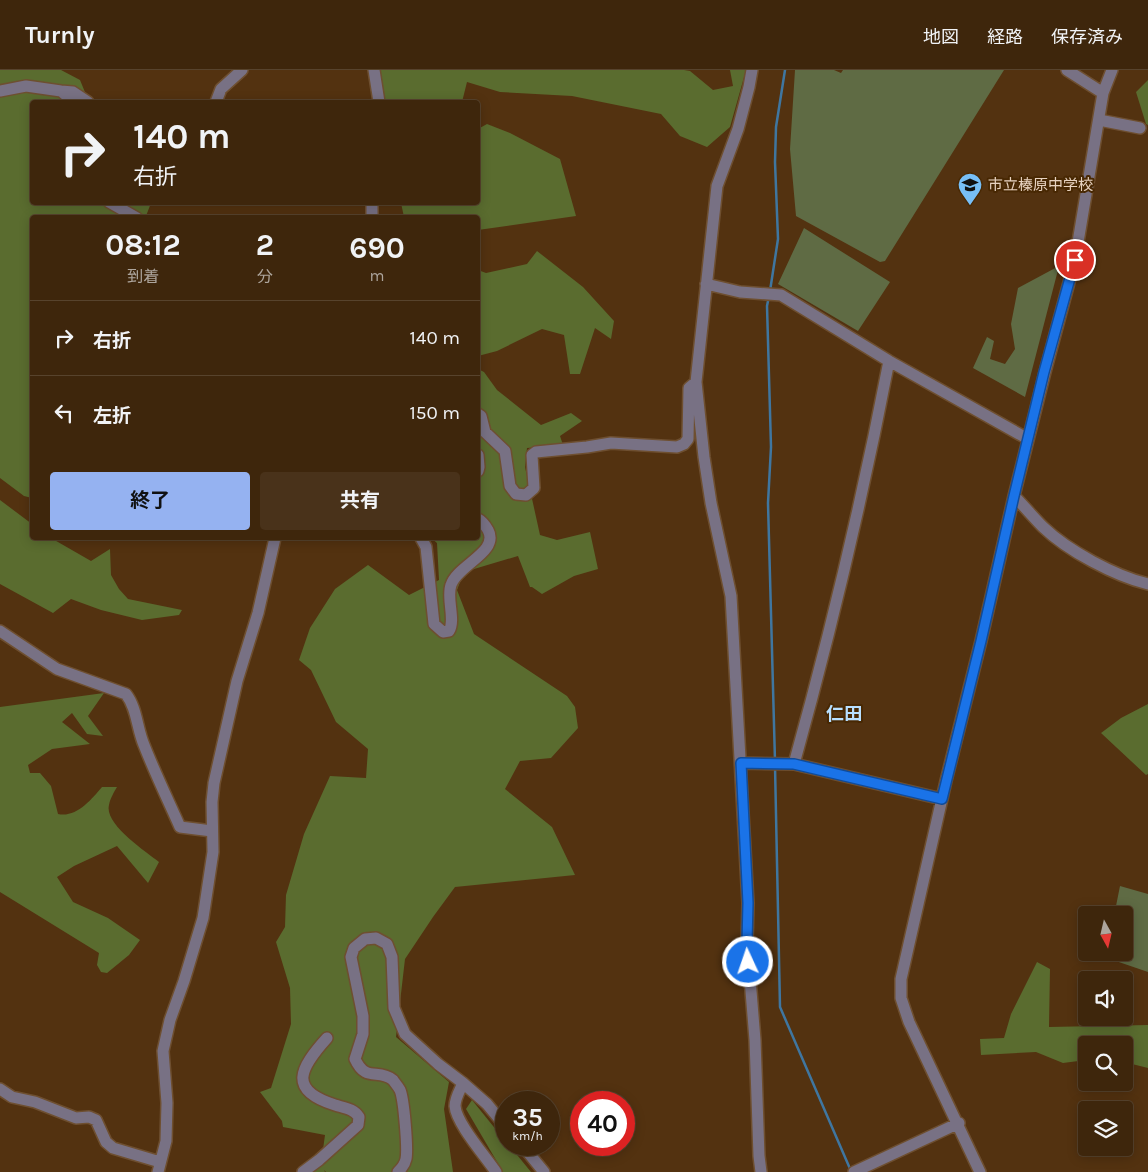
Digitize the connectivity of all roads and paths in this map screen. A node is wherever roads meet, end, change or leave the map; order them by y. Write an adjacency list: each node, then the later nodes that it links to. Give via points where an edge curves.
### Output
1 (242, 70): 11 (street, via 221,89)
2 (374, 70): 12 (street)
3 (752, 70): 17 (street, via 738,129 716,186)
4 (1067, 70): 8 (street)
5 (1112, 70): 8 (street)
6 (0, 91): 7 (street, via 26,86)
7 (61, 91): 9 (street); 10 (street, via 73,92)
8 (1103, 93): 13 (street)
9 (72, 100)
10 (85, 100)
11 (217, 100)
12 (379, 100)
13 (1099, 120): 14 (street); 21 (street, via 1075,260)
14 (1140, 128)
15 (114, 205): 16 (street)
16 (132, 215)
17 (706, 284): 18 (street, via 740,292 781,295); 19 (street)
18 (889, 361): 21 (street); 29 (street, via 870,458 810,710)
19 (696, 382): 20 (street, via 688,388 688,438 684,444 677,447 611,443 536,452 532,455 534,488 526,495 516,494 510,486 505,451 485,432); 28 (street, via 711,503 732,596)
20 (480, 415)
21 (1028, 439): 22 (street)
22 (1014, 496): 26 (street, via 1044,528 1076,553); 30 (street)
23 (480, 520): 25 (street, via 489,532 490,540 487,548 458,573 450,585 452,627 449,631 443,632 434,624 426,547)
24 (276, 540): 31 (street, via 229,714 213,793)
25 (422, 540)
26 (1148, 584)
27 (0, 630): 31 (street, via 57,668 126,694 149,759 180,827)
28 (741, 763): 29 (street); 43 (street, via 747,942)
29 (794, 764): 30 (street)
30 (942, 799): 36 (street, via 901,979 901,998)
31 (212, 831): 38 (street, via 213,852 204,918 163,1050 166,1141)
32 (327, 1038): 39 (street, via 311,1056 303,1074 303,1084 308,1093 320,1100 355,1111 359,1117 358,1125)
33 (463, 1084): 35 (street); 40 (street, via 405,1034 394,1008 392,957 387,944 376,938 365,939 354,948 351,957 363,1034 355,1059 359,1069 391,1079 400,1090 406,1159); 41 (street, via 455,1105 457,1114)
34 (0, 1089): 38 (street, via 12,1097 76,1118 96,1120 106,1142 113,1148)
35 (495, 1114)
36 (959, 1123): 44 (street); 45 (street)
37 (531, 1156): 42 (street)
38 (159, 1167)
39 (303, 1172)
40 (398, 1172)
41 (496, 1172)
42 (544, 1172)
43 (761, 1172)
44 (854, 1172)
45 (980, 1172)

